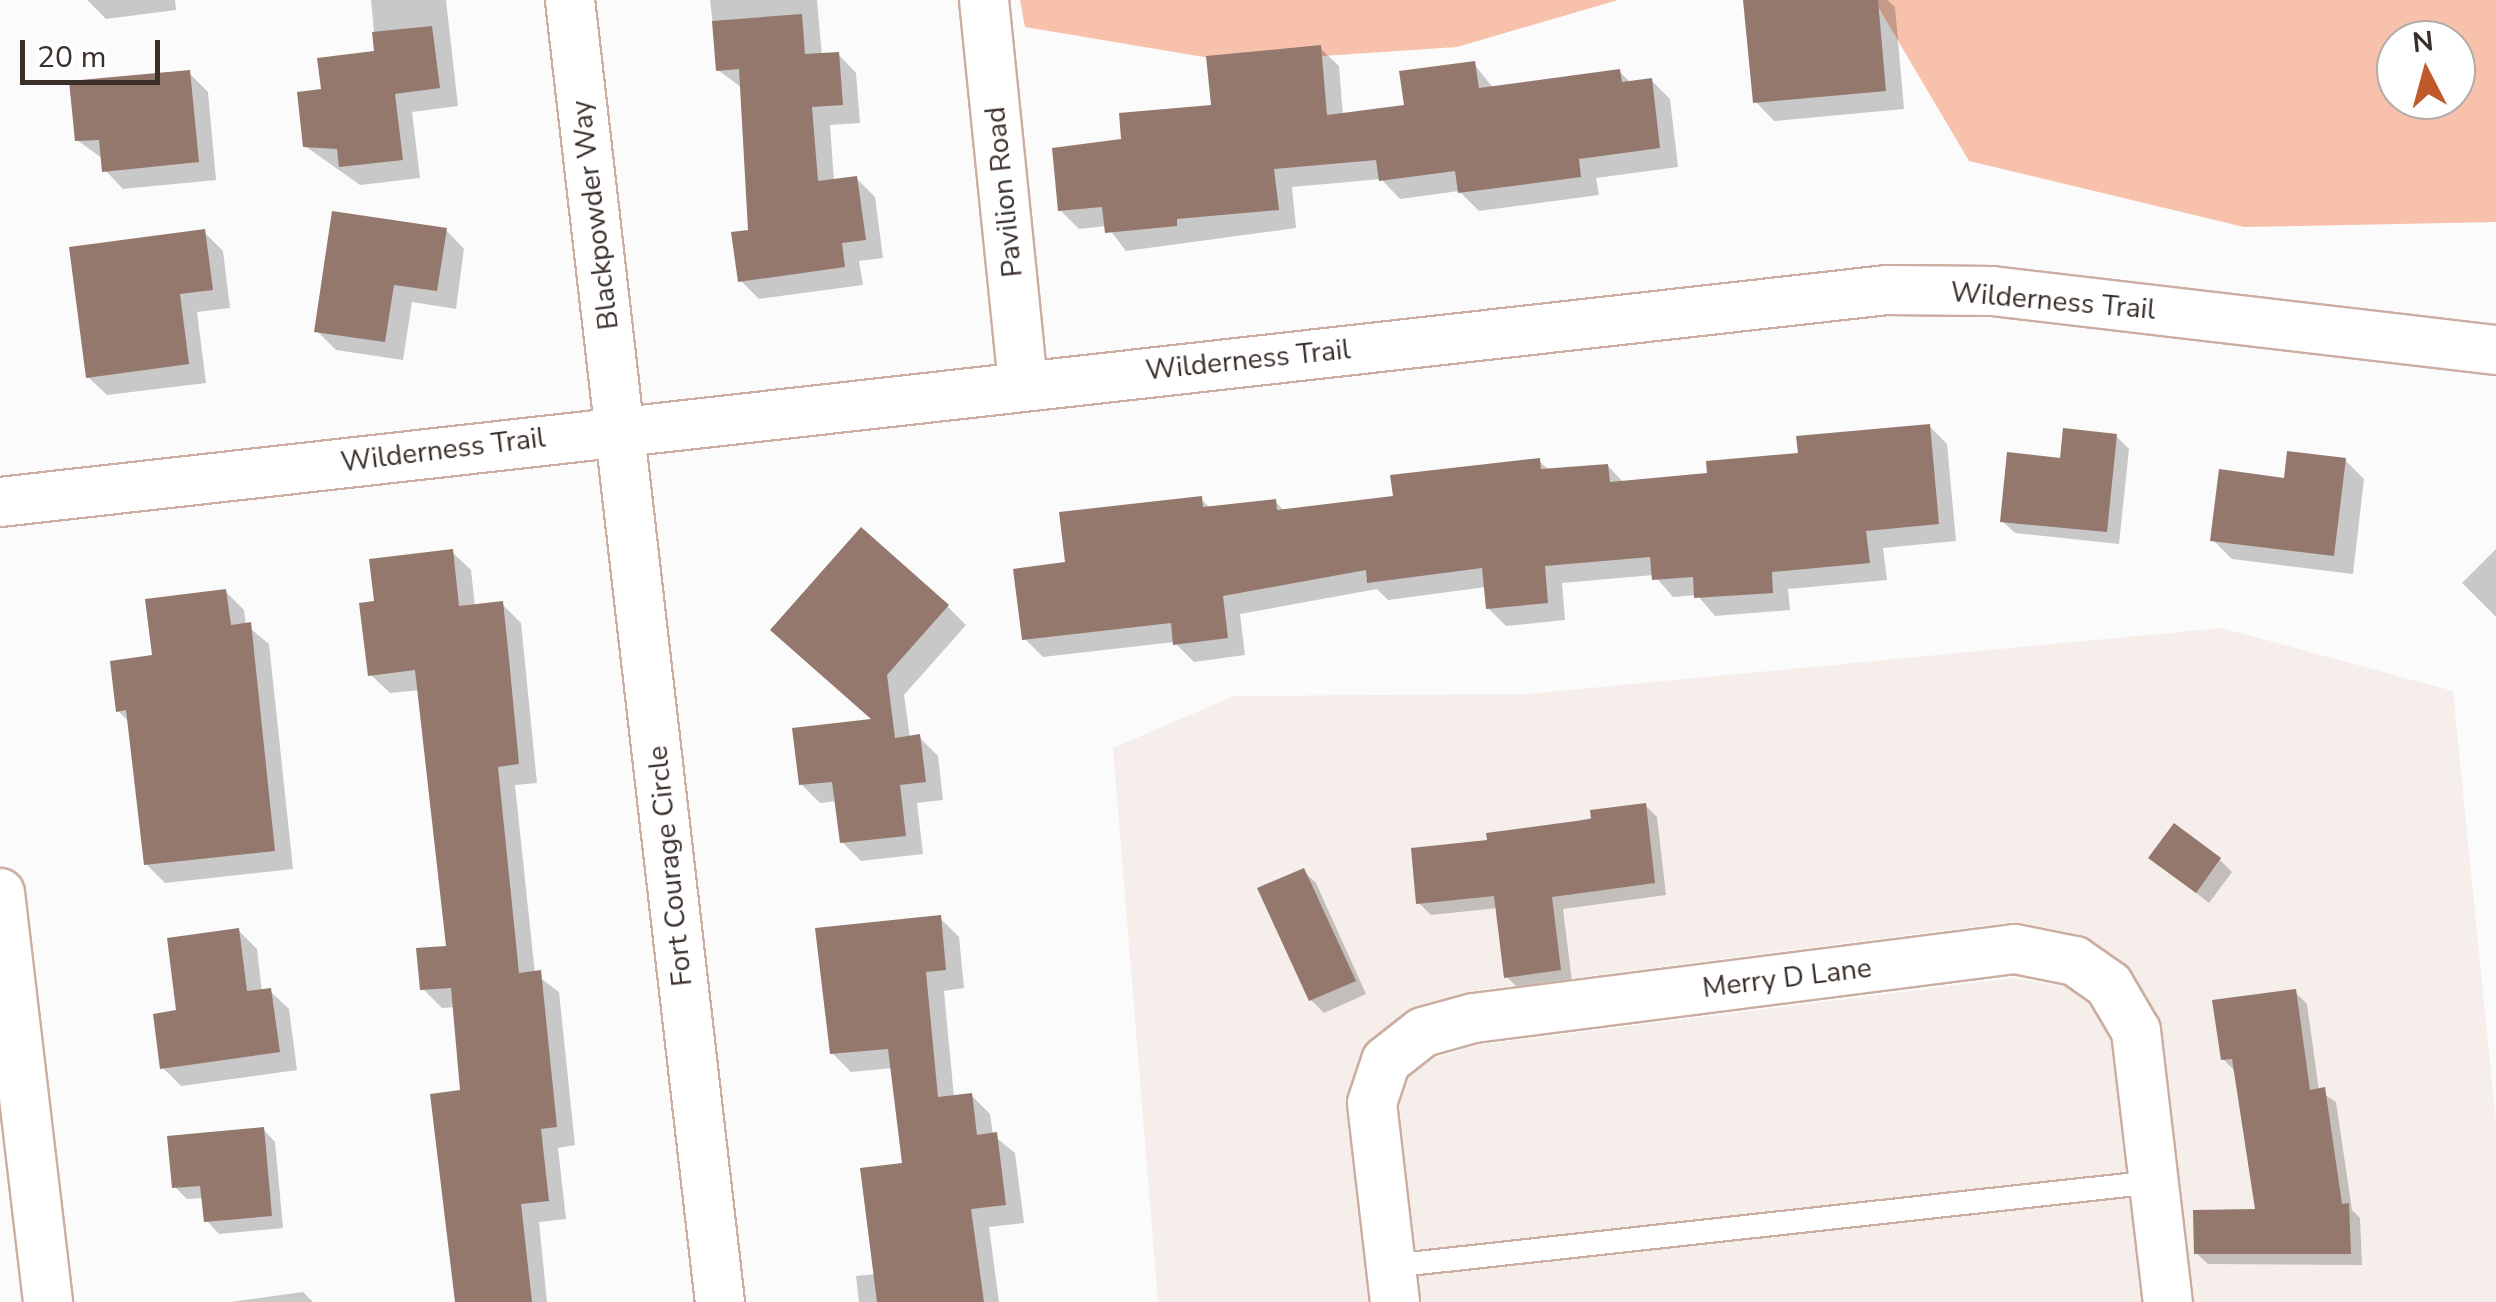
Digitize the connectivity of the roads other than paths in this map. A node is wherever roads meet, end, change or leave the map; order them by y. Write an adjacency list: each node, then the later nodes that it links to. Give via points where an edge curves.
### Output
1 (570, 0): 5 (street, Blackpowder Way)
2 (984, 0): 4 (street, Pavilion Road)
3 (2496, 350): 4 (street, Wilderness Trail, via 1992,291 1886,290)
4 (1023, 384): 5 (street, Wilderness Trail)
5 (620, 429): 6 (street, Wilderness Trail); 11 (street, Fort Courage Circle)
6 (0, 502)
7 (0, 894): 10 (street)
8 (2154, 1182): 9 (lane); 9 (street, Merry D Lane, via 2136,1031 2109,985 2075,961 2015,949 1474,1018 1423,1032 1386,1061 1372,1103); 12 (street, Merry D Lane)
9 (1393, 1284)
10 (48, 1302)
11 (720, 1302)
12 (2168, 1302)

